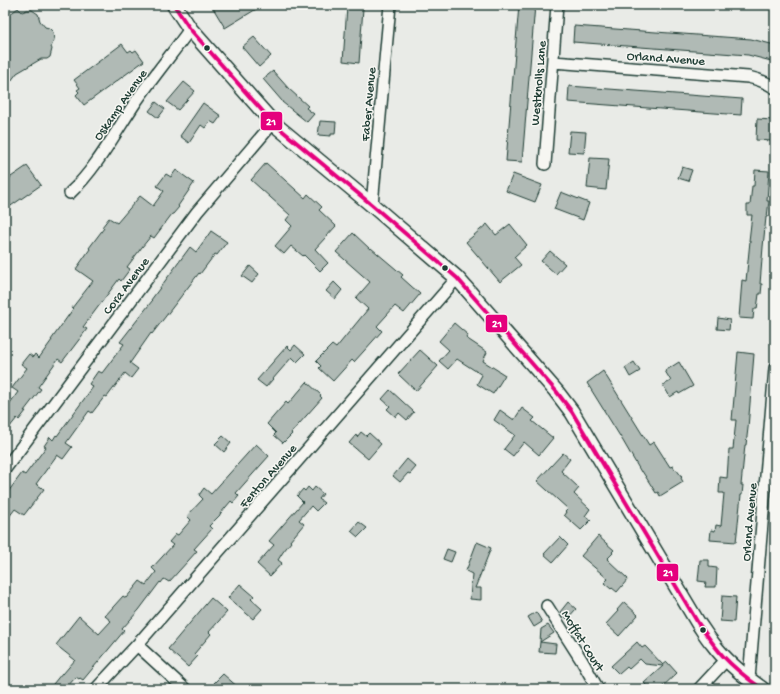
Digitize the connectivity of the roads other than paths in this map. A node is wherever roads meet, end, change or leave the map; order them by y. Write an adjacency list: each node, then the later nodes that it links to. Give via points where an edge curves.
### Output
1 (174, 5): 4 (main road)
2 (390, 5): 10 (street, Faber Avenue)
3 (557, 5): 5 (street, Westknolls Lane)
4 (190, 30): 7 (main road); 9 (street, Oskamp Avenue, via 135,103 99,158)
5 (553, 62): 6 (street, Orland Avenue, via 748,77); 8 (street, Westknolls Lane)
6 (775, 88)
7 (273, 123): 10 (main road); 13 (street, Cora Avenue, via 197,212)
8 (545, 164)
9 (70, 193)
10 (372, 205): 11 (main road)
11 (457, 278): 15 (street, Fenton Avenue); 16 (main road, via 572,412 698,623)
12 (775, 368): 17 (street, Orland Avenue)
13 (5, 469)
14 (547, 606): 20 (street, Moffat Court)
15 (137, 645): 18 (street, Fenton Avenue); 19 (street)
16 (726, 660): 17 (main road); 21 (street)
17 (749, 679): 22 (main road)
18 (96, 689)
19 (185, 689)
20 (598, 689)
21 (699, 689)
22 (762, 689)

